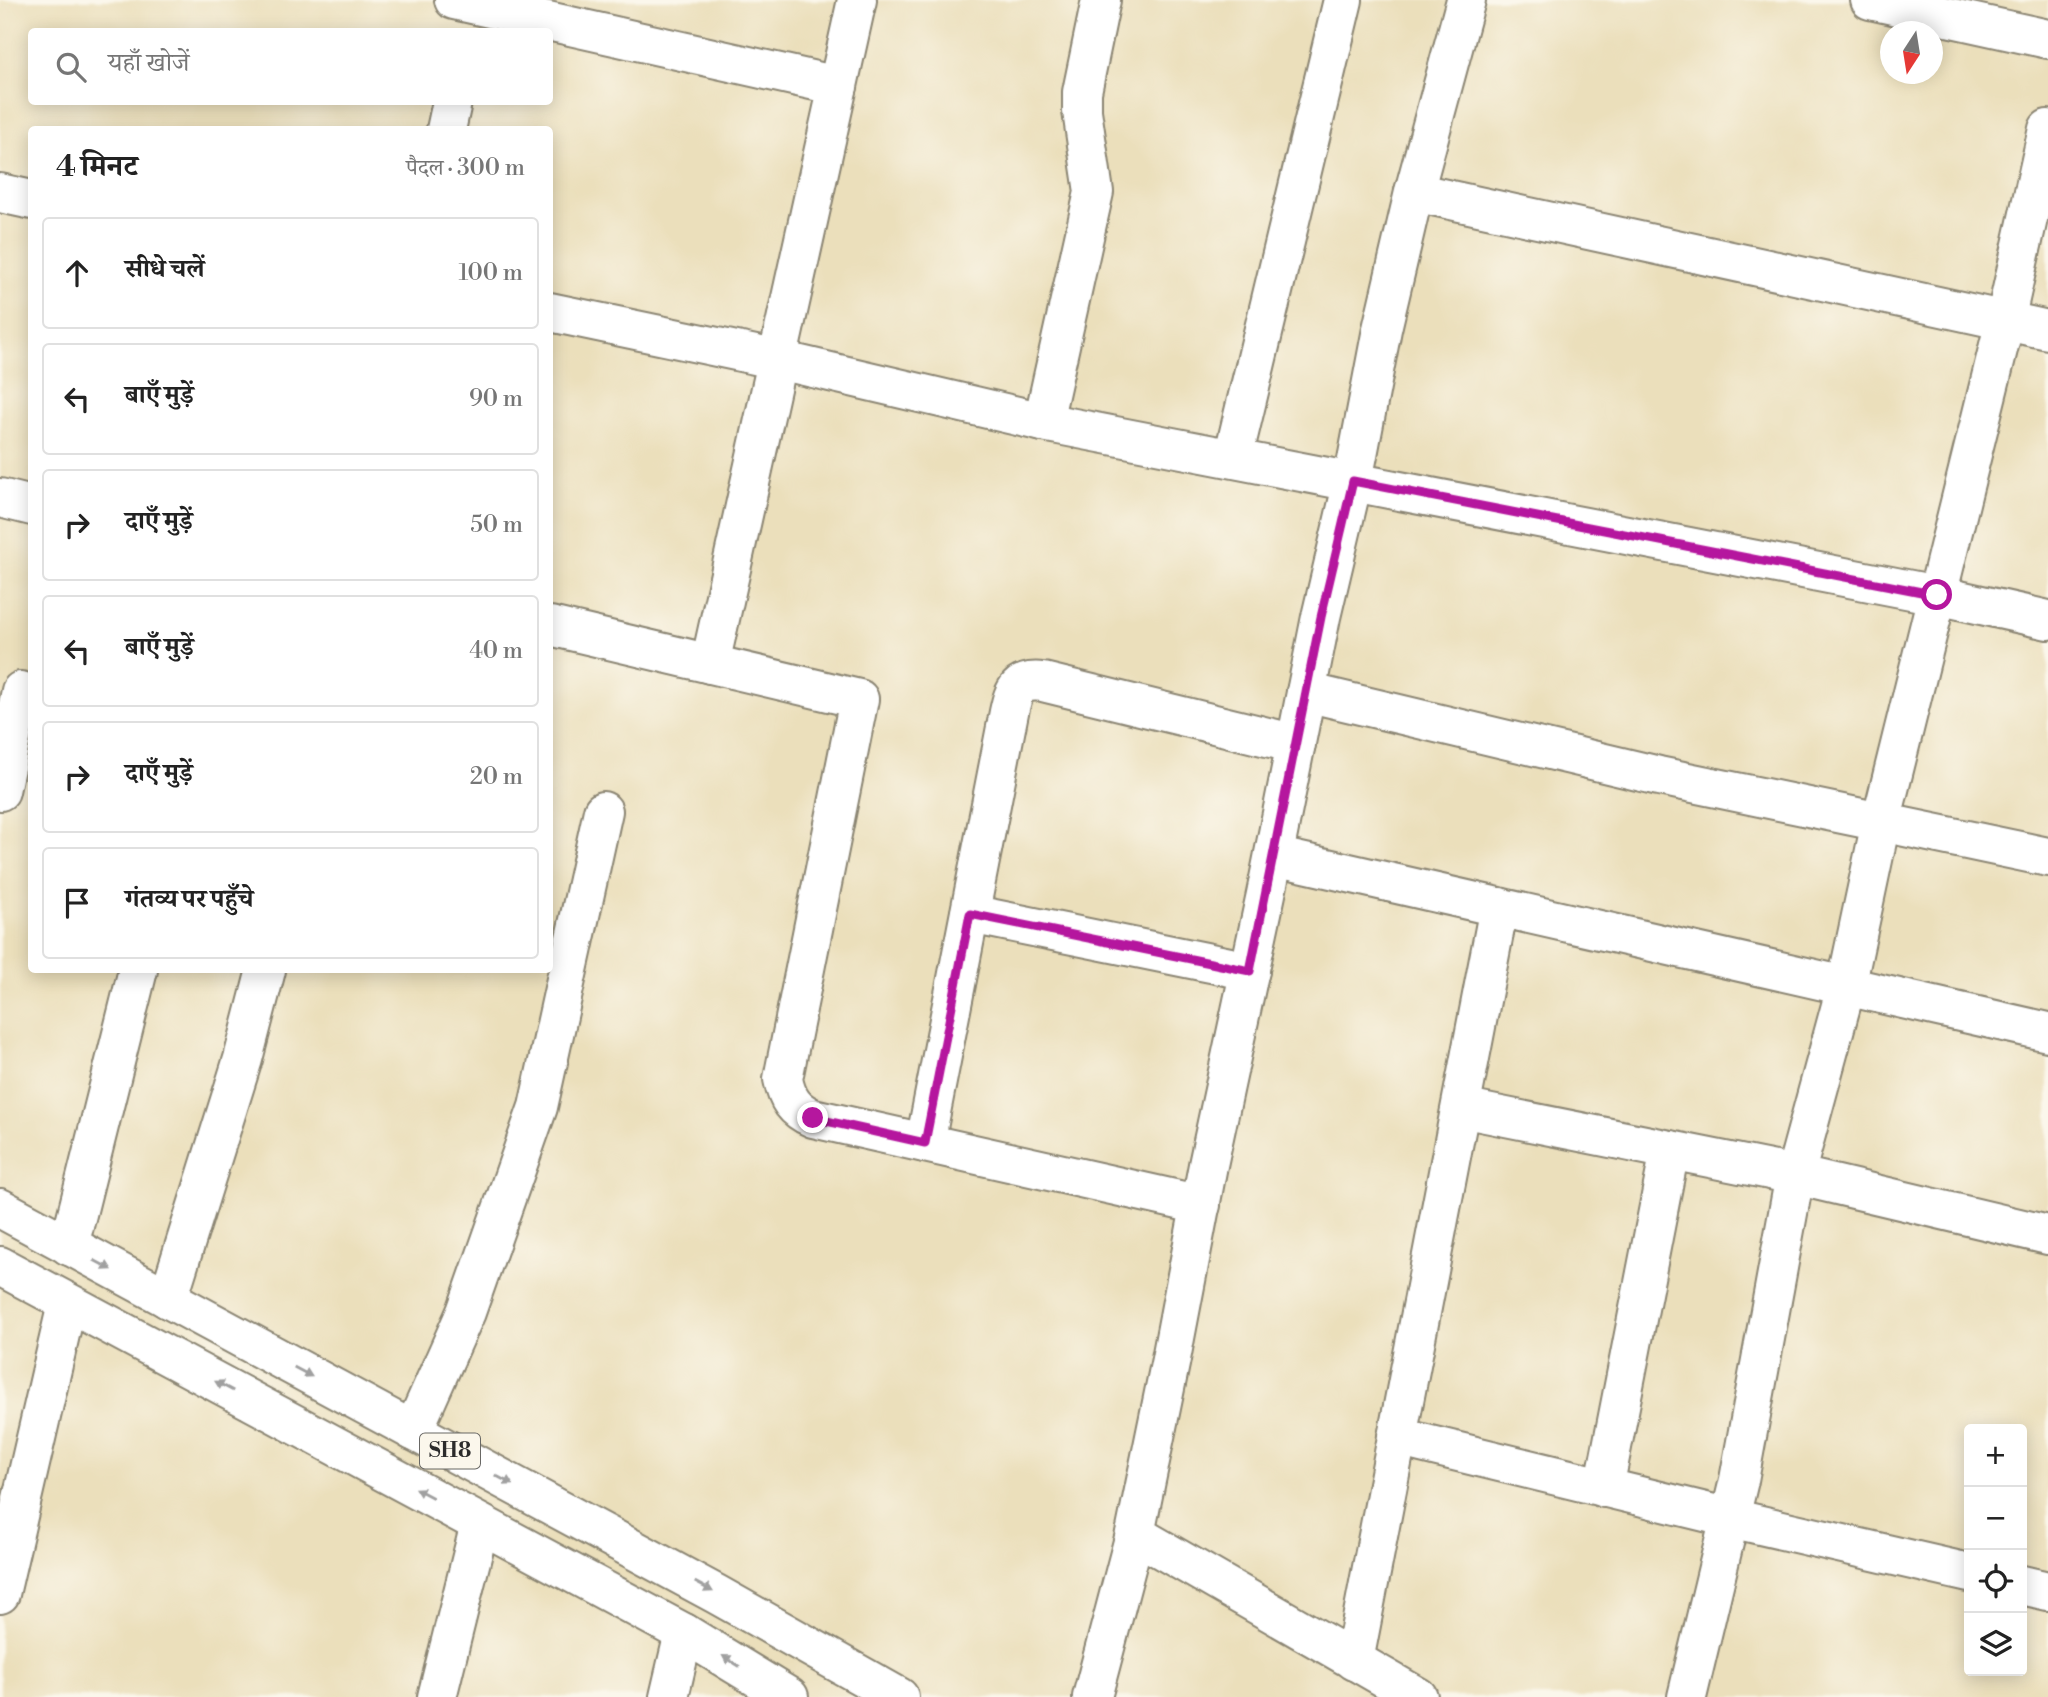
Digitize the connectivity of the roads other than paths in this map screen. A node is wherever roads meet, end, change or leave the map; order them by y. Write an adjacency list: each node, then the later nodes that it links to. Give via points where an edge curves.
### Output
1 (857, 0): 8 (street)
2 (1101, 0): 19 (street, via 1082,92 1094,192)
3 (1343, 0): 20 (street)
4 (1466, 0): 12 (street)
5 (1870, 0): 7 (street)
6 (467, 9): 8 (street)
7 (2048, 39)
8 (838, 86): 18 (street)
9 (451, 105): 10 (street)
10 (447, 126)
11 (2048, 129): 16 (street)
12 (1414, 192): 16 (street); 21 (street)
13 (0, 193): 14 (street)
14 (28, 199)
15 (553, 313): 18 (street)
16 (2005, 321): 17 (street); 24 (street)
17 (2048, 330)
18 (779, 360): 19 (street); 27 (street)
19 (1043, 422): 20 (street)
20 (1233, 458): 21 (street)
21 (1353, 481): 24 (street); 29 (street)
22 (0, 498): 23 (street)
23 (28, 505)
24 (1937, 595): 25 (street); 33 (street)
25 (2048, 620)
26 (553, 627): 27 (street)
27 (710, 664): 44 (street, via 859,699 783,1079 786,1094 800,1113)
28 (21, 691): 31 (street)
29 (1306, 692): 30 (street); 33 (street, via 1659,776)
30 (1296, 744): 34 (street); 37 (street, via 1043,682 1021,684 1013,695)
31 (0, 791)
32 (603, 811): 54 (street, via 535,1119 466,1312)
33 (1881, 822): 35 (street); 41 (street)
34 (1274, 856): 36 (street); 38 (street)
35 (2048, 857)
36 (1499, 907): 41 (street); 43 (street)
37 (970, 914): 38 (street); 44 (street)
38 (1250, 971): 47 (street)
39 (137, 973): 50 (street)
40 (265, 973): 52 (street)
41 (1846, 988): 42 (street); 46 (street)
42 (2048, 1032)
43 (1461, 1108): 45 (street); 55 (street)
44 (925, 1143): 47 (street)
45 (1670, 1150): 46 (street); 56 (street)
46 (1795, 1175): 49 (street); 57 (street)
47 (1201, 1205): 59 (street)
48 (0, 1208): 50 (street, SH8)
49 (2048, 1235)
50 (69, 1246): 52 (street, SH8, one-way to 52)
51 (0, 1266): 53 (street, SH8)
52 (168, 1299): 54 (street, SH8, one-way to 54)
53 (67, 1304): 58 (street, SH8, one-way to 53); 63 (street)
54 (413, 1431): 69 (street, SH8, one-way to 69)
55 (1397, 1437): 56 (street); 65 (street)
56 (1604, 1488): 57 (street)
57 (1730, 1518): 60 (street); 72 (street)
58 (480, 1524): 64 (street, SH8); 66 (street)
59 (1135, 1534): 65 (street); 70 (street)
60 (1964, 1572)
61 (2027, 1587): 62 (street)
62 (2048, 1591)
63 (0, 1594)
64 (684, 1633): 67 (street); 68 (street, SH8, one-way to 64)
65 (1354, 1661): 71 (street)
66 (437, 1697)
67 (669, 1697)
68 (788, 1697)
69 (899, 1697)
70 (1092, 1697)
71 (1418, 1697)
72 (1687, 1697)

